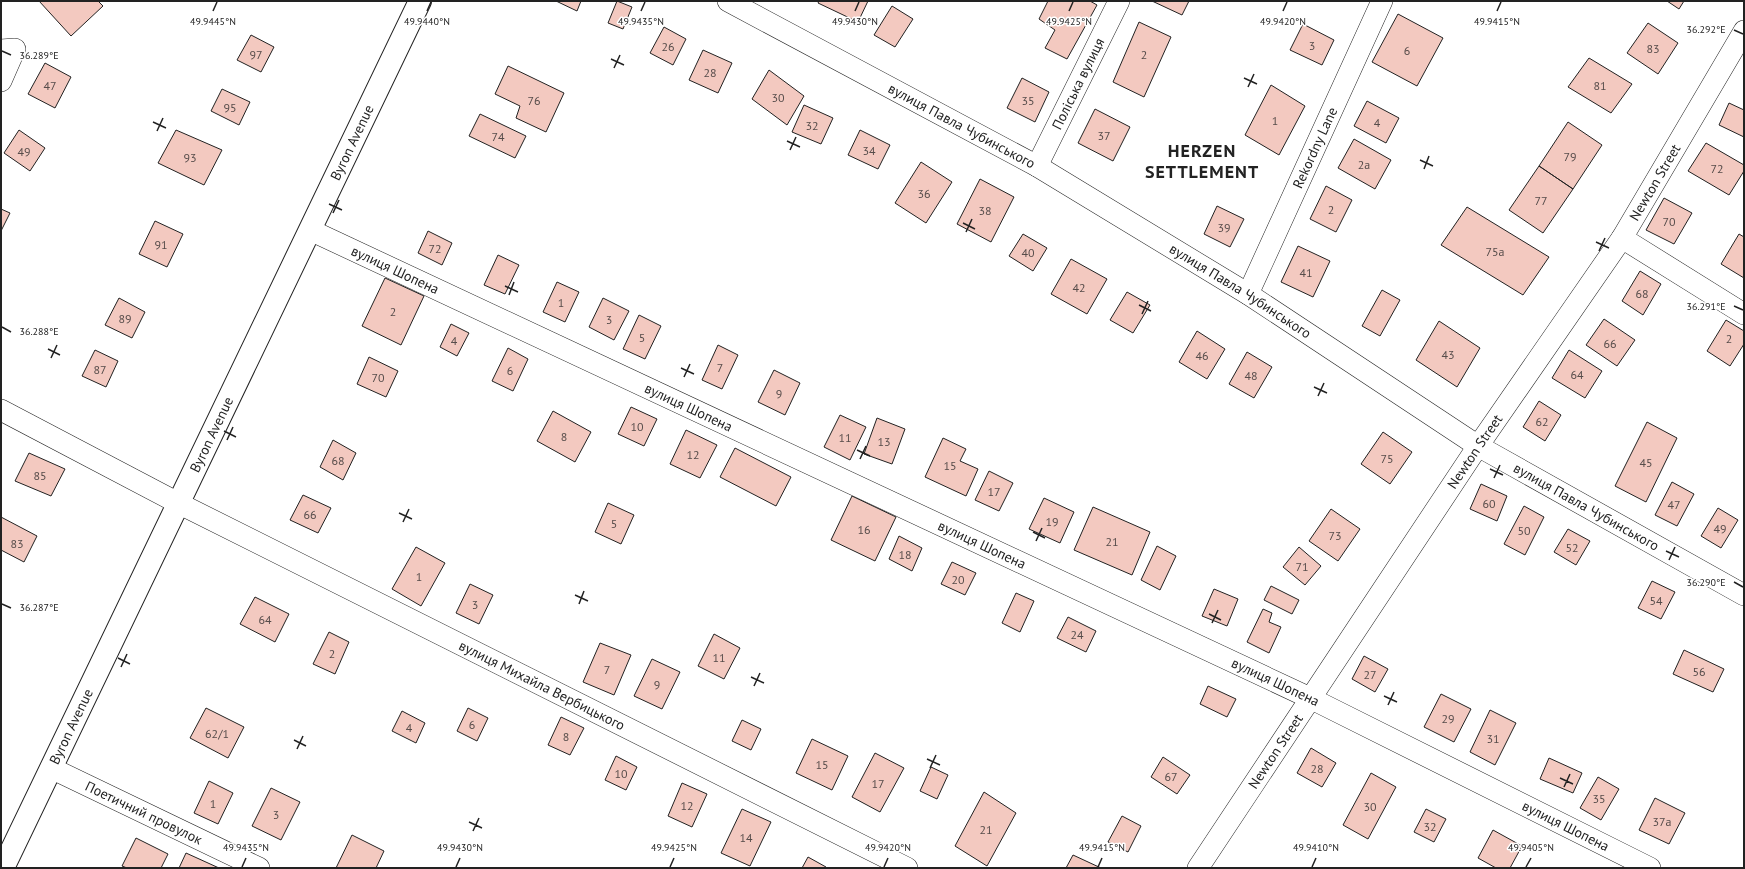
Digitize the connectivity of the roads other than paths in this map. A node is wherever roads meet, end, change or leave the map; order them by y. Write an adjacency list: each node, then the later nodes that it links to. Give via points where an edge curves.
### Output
1 (420, 1): 9 (main road, Byron Avenue)
2 (728, 1): 8 (street, вулиця Павла Чубинського)
3 (1119, 1): 8 (street, Поліська вулиця)
4 (1382, 1): 11 (street, Rekordny Lane)
5 (1744, 31): 10 (street, Newton Street)
6 (1, 50): 7 (street, via 15,49)
7 (1, 81)
8 (1037, 166): 11 (street, вулиця Павла Чубинського)
9 (310, 230): 15 (main road, Byron Avenue); 17 (street, вулиця Шопена)
10 (1622, 238): 12 (street); 14 (street, Newton Street)
11 (1248, 294): 14 (street, вулиця Павла Чубинського)
12 (1744, 314)
13 (1, 410): 15 (street, вулиця Михайла Вербицького)
14 (1478, 446): 16 (street, вулиця Павла Чубинського); 17 (street, Newton Street)
15 (178, 503): 18 (main road, Byron Avenue); 21 (street, вулиця Михайла Вербицького)
16 (1744, 595)
17 (1310, 698): 22 (street, Newton Street); 23 (street, вулиця Шопена)
18 (51, 768): 19 (main road, Byron Avenue); 20 (street, Поетичний провулок)
19 (2, 868)
20 (259, 868)
21 (907, 868)
22 (1198, 868)
23 (1650, 868)

